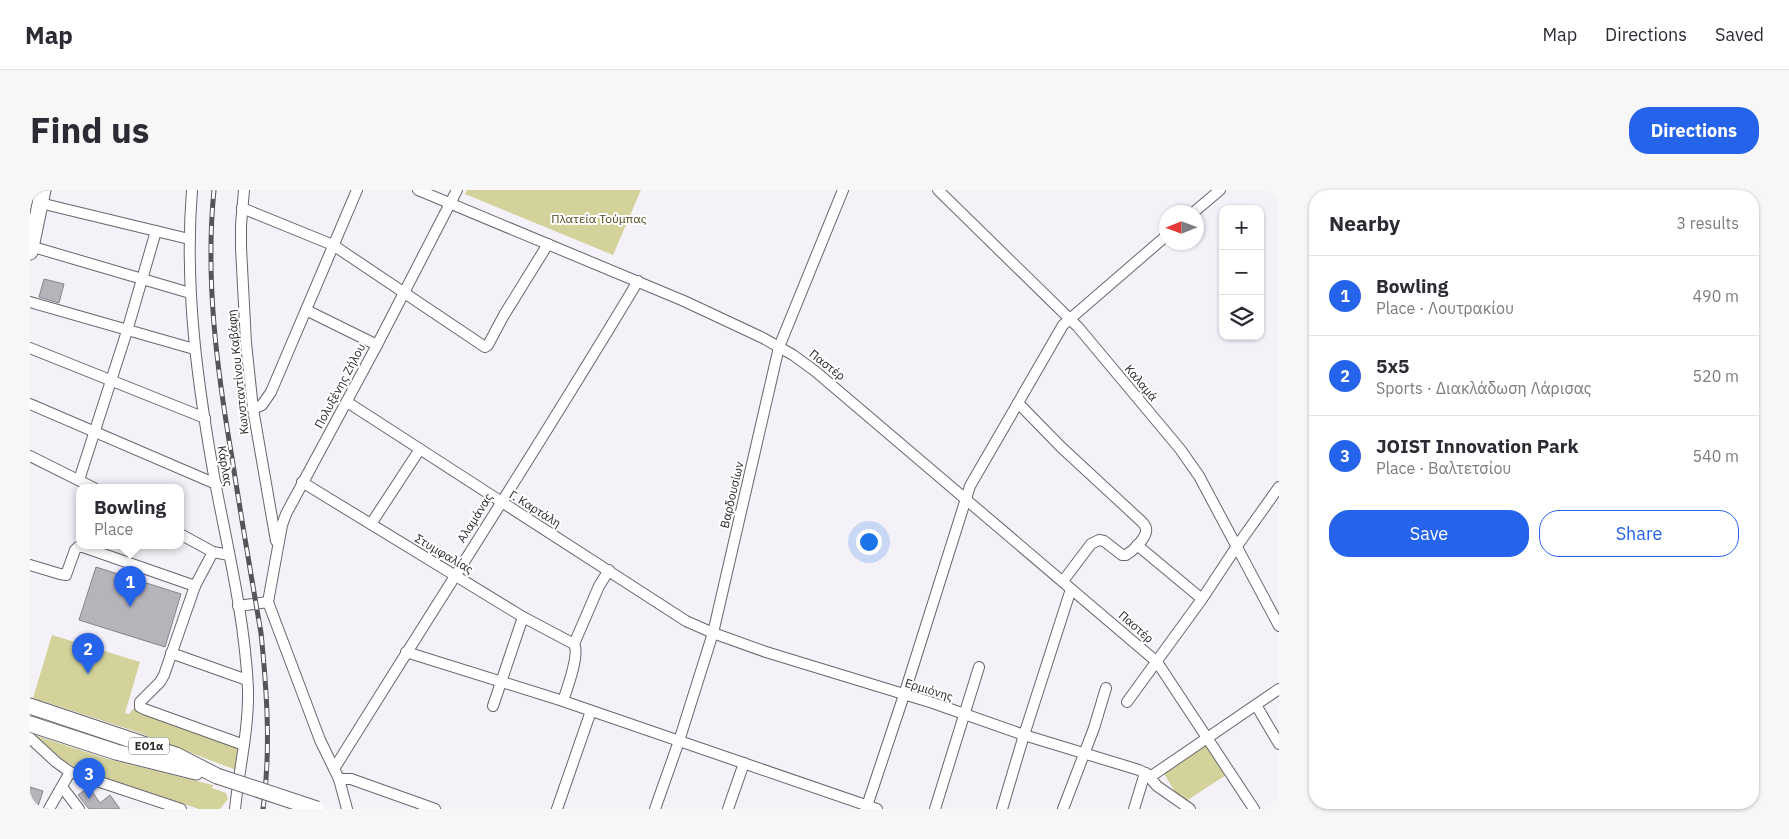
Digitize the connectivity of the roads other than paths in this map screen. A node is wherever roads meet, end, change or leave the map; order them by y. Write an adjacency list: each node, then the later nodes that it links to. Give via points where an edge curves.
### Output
1 (192, 190): 14 (street, Κάρλας)
2 (244, 190): 12 (street, Κωνσταντίνου Καβάφη)
3 (357, 190): 17 (street)
4 (418, 190): 10 (street, Παστέρ)
5 (457, 190): 10 (street, Πολυξένης Ζήλου)
6 (843, 190): 28 (street, Βαρδουσίων)
7 (938, 190): 25 (street, Καλαμά)
8 (1220, 190): 11 (street)
9 (41, 196): 13 (street); 18 (main road)
10 (450, 202): 16 (street, Παστέρ); 22 (street, Πολυξένης Ζήλου)
11 (1202, 205)
12 (242, 208): 17 (street); 35 (street, Κωνσταντίνου Καβάφη, via 242,291)
13 (156, 231): 14 (street); 19 (street)
14 (189, 239): 21 (street, Κάρλας)
15 (1159, 242): 25 (street)
16 (548, 244): 20 (street, Παστέρ); 22 (street, via 485,347)
17 (333, 246): 22 (street); 24 (street)
18 (30, 248): 19 (street)
19 (142, 278): 21 (street); 26 (street)
20 (638, 281): 28 (street, Παστέρ); 46 (street, Αλαμάνας)
21 (190, 292): 30 (street, Κάρλας)
22 (403, 292): 27 (street, Πολυξένης Ζήλου)
23 (30, 302): 26 (street)
24 (306, 310): 27 (street); 35 (street, via 271,392 262,405)
25 (1069, 318): 33 (street, via 1058,331); 50 (street, Καλαμά, via 1188,458)
26 (127, 331): 30 (street); 31 (street)
27 (377, 346): 32 (street, Πολυξένης Ζήλου)
28 (779, 347): 45 (street, Παστέρ, via 845,395); 67 (street, Βαρδουσίων)
29 (30, 348): 31 (street)
30 (194, 349): 36 (street, Κάρλας)
31 (111, 381): 36 (street); 37 (street)
32 (347, 402): 38 (street, Γ. Καρτάλη); 41 (street, Πολυξένης Ζήλου)
33 (1018, 403): 45 (street, via 970,486); 49 (street, via 1144,524 1146,532)
34 (30, 404): 37 (street)
35 (253, 409): 53 (street, Κωνσταντίνου Καβάφη)
36 (205, 418): 43 (street, Κάρλας)
37 (95, 432): 40 (street); 43 (street)
38 (420, 448): 46 (street, Γ. Καρτάλη); 47 (street)
39 (30, 456): 40 (street)
40 (79, 480): 42 (street)
41 (302, 482): 47 (street, Στυμφαλίας); 53 (street, Πολυξένης Ζήλου, via 286,514)
42 (86, 484)
43 (216, 484): 55 (street, Κάρλας)
44 (1279, 487): 50 (street)
45 (966, 500): 59 (street, Παστέρ); 77 (street)
46 (500, 502): 57 (street, Γ. Καρτάλη); 58 (street, Αλαμάνας)
47 (371, 524): 58 (street, Στυμφαλίας)
48 (184, 536): 54 (street)
49 (1137, 545): 59 (street, via 1122,555 1104,541 1096,541); 62 (street)
50 (1237, 546): 62 (street); 66 (street, Καλαμά)
51 (77, 549): 56 (street, via 66,574)
52 (89, 549): 60 (street)
53 (278, 550): 63 (street, Πολυξένης Ζήλου)
54 (213, 552): 55 (street); 60 (street)
55 (229, 555): 64 (street, Κάρλας)
56 (30, 565)
57 (609, 570): 67 (street, Γ. Καρτάλη, via 678,616); 68 (street)
58 (454, 575): 65 (street, Στυμφαλίας); 69 (street, Αλαμάνας)
59 (1063, 582): 61 (street, Παστέρ)
60 (194, 586): 70 (street)
61 (1072, 589): 71 (street, Παστέρ); 86 (street)
62 (1202, 599): 71 (street)
63 (268, 602): 64 (street); 94 (street)
64 (238, 606): 73 (street, Κάρλας)
65 (523, 616): 68 (street, Στυμφαλίας); 74 (street)
66 (1279, 626)
67 (713, 633): 77 (street, Ερμιόνης); 89 (street, Βαρδουσίων)
68 (574, 644): 78 (street, via 575,658)
69 (406, 652): 74 (street); 94 (street, Αλαμάνας)
70 (171, 653): 73 (street); 91 (street, via 160,682 140,702 140,706)
71 (1157, 662): 79 (street); 88 (street, Παστέρ)
72 (979, 667): 84 (street)
73 (247, 680): 91 (street, Κάρλας)
74 (501, 682): 78 (street); 82 (street)
75 (1106, 688): 92 (street)
76 (1279, 689): 80 (street)
77 (904, 695): 84 (street, Ερμιόνης); 100 (street)
78 (563, 701): 83 (street)
79 (1127, 702)
80 (1256, 705): 88 (street); 90 (street)
81 (30, 706): 97 (main road, ΕΟ1α, via 176,755)
82 (493, 706)
83 (591, 711): 89 (street); 108 (street)
84 (964, 714): 86 (street, Ερμιόνης); 111 (street)
85 (30, 724): 97 (main road, ΕΟ1α, via 124,754)
86 (1024, 735): 92 (street, Ερμιόνης); 112 (street)
87 (30, 738): 95 (street)
88 (1207, 738): 96 (street); 116 (street, Παστέρ)
89 (679, 741): 93 (street); 109 (street, Βαρδουσίων)
90 (1279, 744)
91 (244, 745): 104 (street, Κάρλας)
92 (1083, 753): 96 (street, Ερμιόνης); 113 (street)
93 (744, 763): 100 (street); 110 (street)
94 (334, 769): 98 (street)
95 (70, 772): 99 (street); 103 (street)
96 (1145, 773): 114 (street); 115 (street, via 1157,786)
97 (217, 776): 105 (main road, ΕΟ1α, bridge)
98 (339, 779): 106 (street); 107 (street, via 351,779)
99 (62, 787): 101 (street); 102 (street)
100 (872, 807)
101 (49, 809)
102 (79, 809)
103 (181, 809)
104 (235, 809)
105 (317, 809)
106 (346, 809)
107 (435, 809)
108 (557, 809)
109 (655, 809)
110 (728, 809)
111 (935, 809)
112 (1002, 809)
113 (1063, 809)
114 (1134, 809)
115 (1190, 809)
116 (1254, 809)

